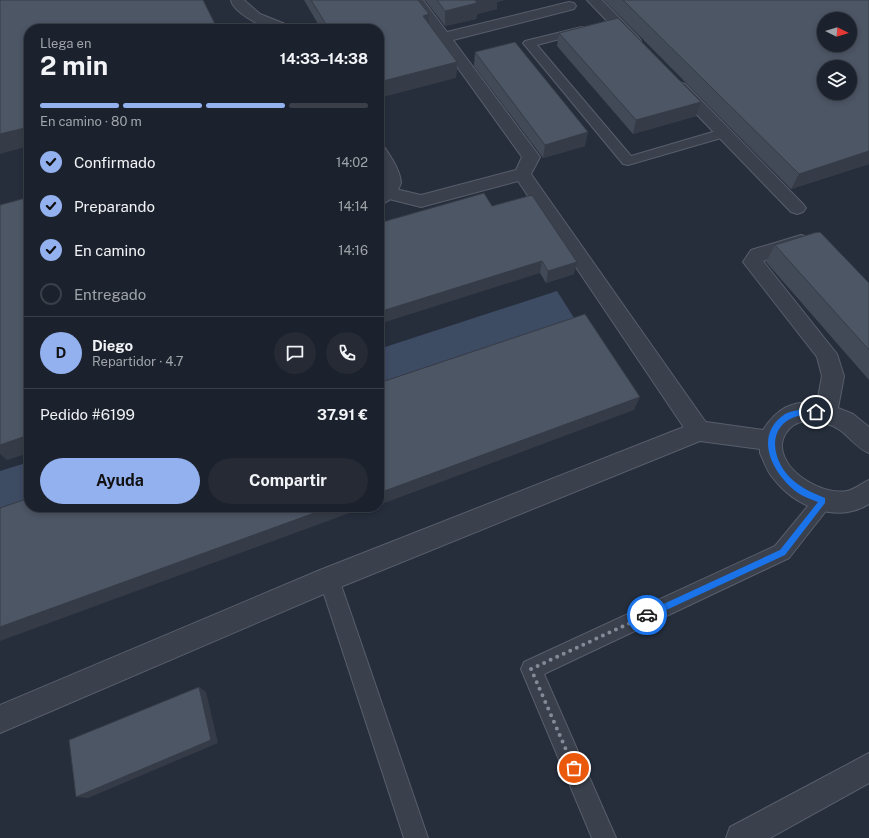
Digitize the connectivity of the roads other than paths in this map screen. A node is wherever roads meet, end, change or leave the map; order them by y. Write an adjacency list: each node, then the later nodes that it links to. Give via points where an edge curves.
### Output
1 (416, 0): 8 (street)
2 (594, 0): 7 (street)
3 (237, 1): 5 (street); 6 (street, via 255,17)
4 (569, 6): 8 (street)
5 (243, 22)
6 (272, 24)
7 (603, 24): 9 (street); 11 (lane, via 529,43 628,161)
8 (443, 38): 13 (street, via 531,157)
9 (642, 49)
10 (669, 77): 11 (street)
11 (723, 133): 16 (street)
12 (384, 161): 14 (street, via 393,178 392,186)
13 (522, 174): 15 (street, via 421,201); 19 (street)
14 (384, 195)
15 (384, 196)
16 (796, 208)
17 (821, 242): 18 (street, via 807,240 758,255 753,262 826,354 833,376)
18 (826, 413): 20 (street, via 806,411 788,416 776,426); 21 (street, via 846,421 862,434)
19 (698, 431): 20 (street); 24 (street)
20 (771, 441): 23 (street, via 774,459 784,477 801,491)
21 (869, 444)
22 (869, 491): 23 (street, via 863,498 844,503)
23 (823, 501): 28 (lane, via 782,552 531,669)
24 (329, 579): 25 (street); 27 (lane)
25 (0, 719)
26 (869, 767): 29 (street)
27 (416, 838)
28 (604, 838)
29 (741, 838)

